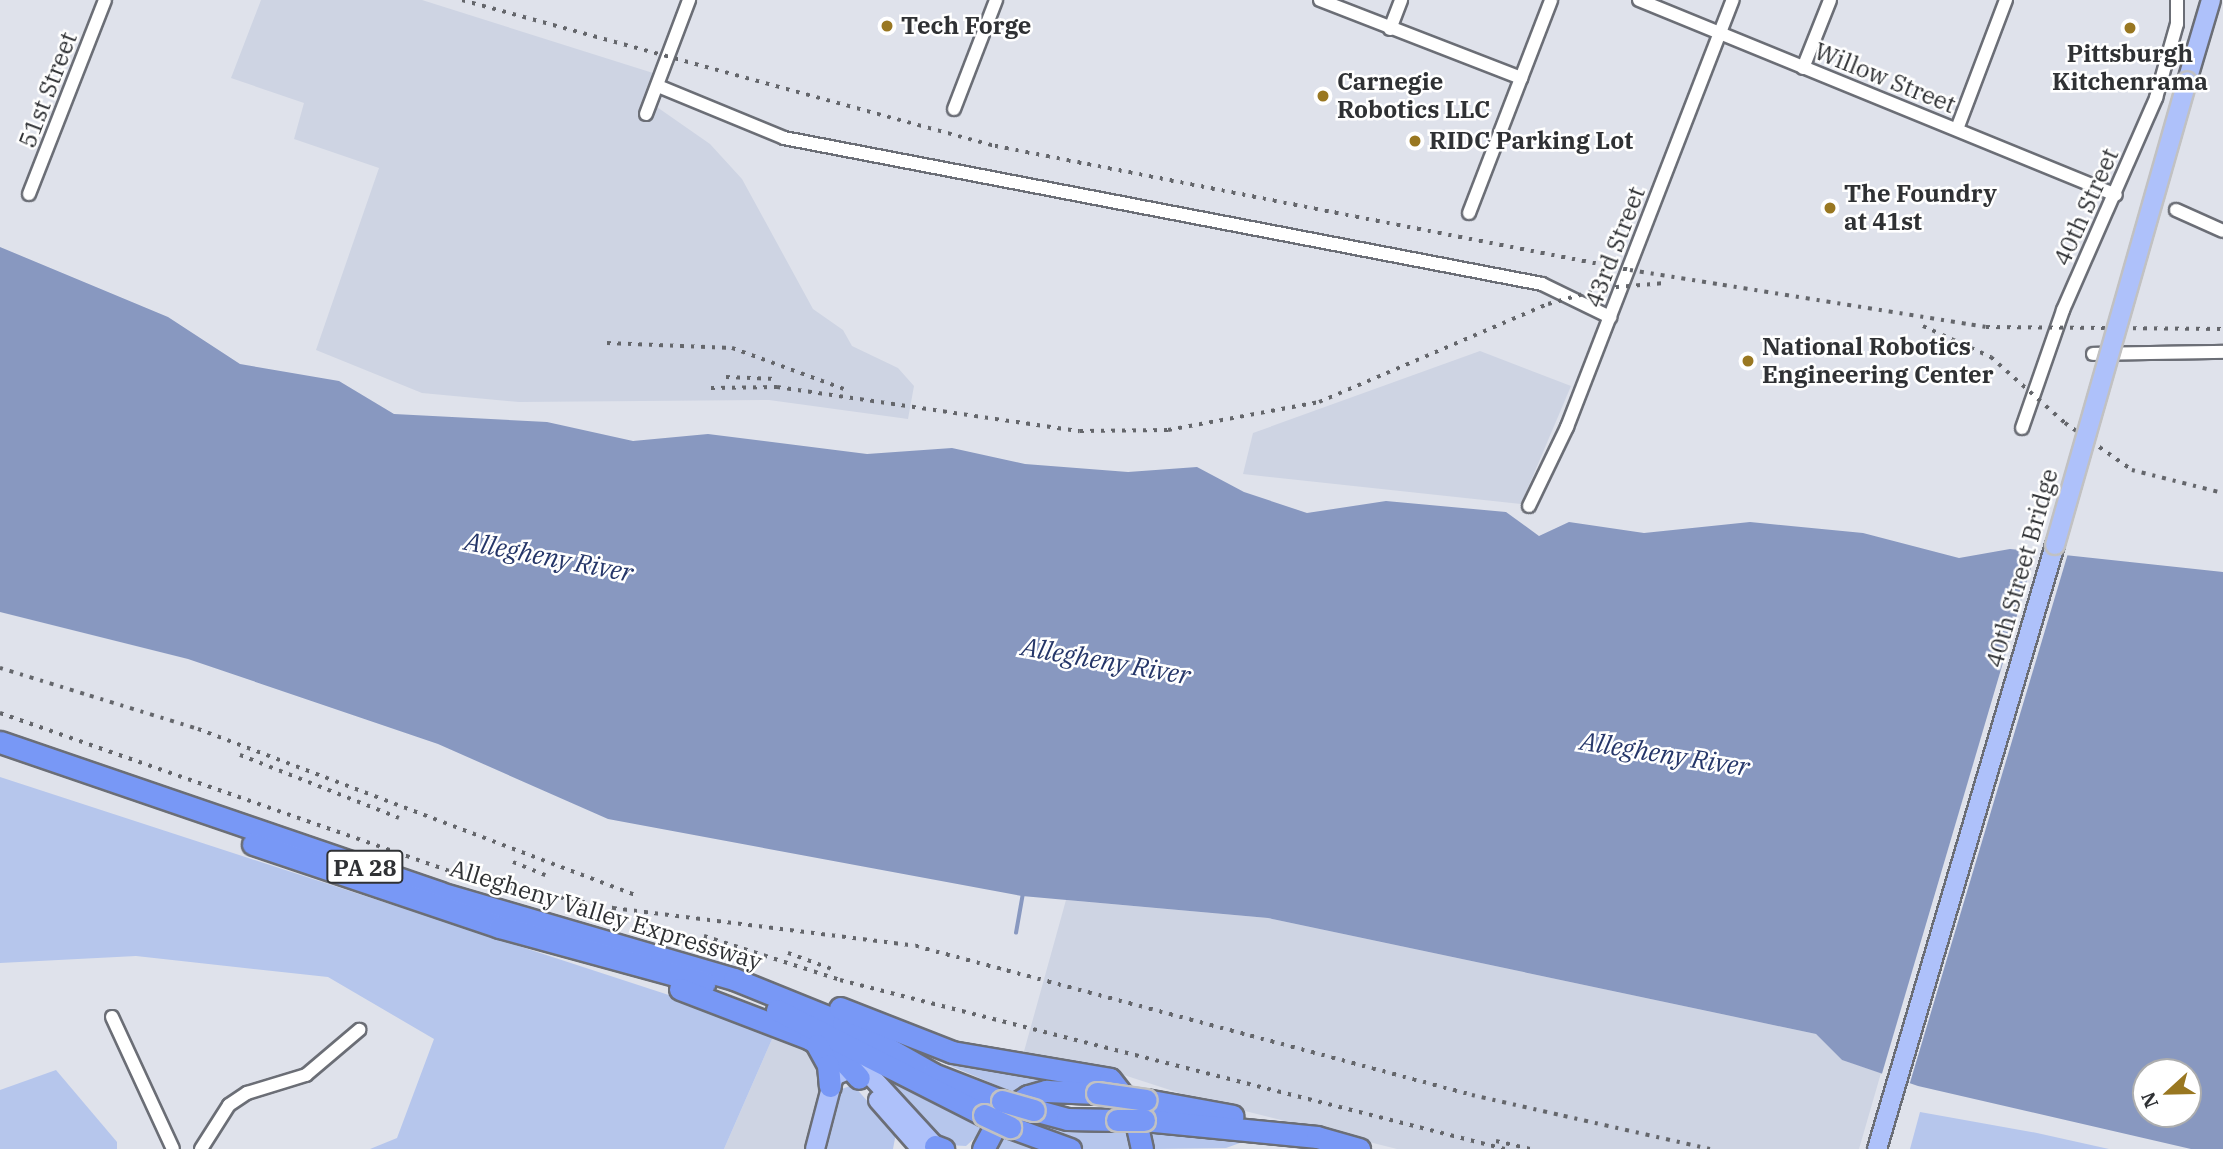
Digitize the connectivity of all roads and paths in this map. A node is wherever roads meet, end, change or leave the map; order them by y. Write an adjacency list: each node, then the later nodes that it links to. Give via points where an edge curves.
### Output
1 (105, 0): 21 (street, 51st Street)
2 (689, 0): 17 (street)
3 (996, 0): 18 (street)
4 (1320, 0): 13 (street)
5 (1401, 0): 13 (street)
6 (1551, 0): 16 (street)
7 (1639, 0): 14 (street, Willow Street)
8 (1733, 0): 14 (street, 43rd Street)
9 (1830, 0): 15 (street)
10 (2006, 0): 20 (street)
11 (2177, 0): 22 (street, 40th Street, via 2178,24 2156,99)
12 (2211, 0): 48 (main road, 40th Street Bridge, bridge)
13 (1390, 29): 16 (street)
14 (1720, 33): 15 (street, Willow Street); 26 (street, 43rd Street)
15 (1803, 68): 20 (street, Willow Street)
16 (1521, 78): 24 (street)
17 (658, 86): 19 (street); 26 (street, via 746,126 797,141 1542,284)
18 (954, 109)
19 (646, 114)
20 (1957, 129): 22 (street, Willow Street)
21 (29, 194)
22 (2116, 195): 29 (street, 40th Street, via 2063,310)
23 (2176, 210): 25 (street)
24 (1469, 213)
25 (2223, 231)
26 (1610, 317): 30 (street, 43rd Street)
27 (2223, 352): 28 (street)
28 (2093, 354)
29 (2022, 428)
30 (1529, 506)
31 (0, 742): 34 (highway, Allegheny Valley Expressway / PA 28, via 440,893)
32 (0, 756): 33 (highway, Allegheny Valley Expressway / PA 28)
33 (499, 927): 37 (highway, via 720,1001); 46 (highway, Allegheny Valley Expressway / PA 28, bridge, via 741,996 836,1037 984,1115)
34 (734, 979): 40 (highway, Allegheny Valley Expressway / PA 28, bridge, via 843,1023 933,1074 1002,1101 1067,1119 1117,1120); 40 (highway, via 816,996 951,1052 1110,1079)
35 (111, 1017): 43 (street)
36 (359, 1030): 44 (street, via 306,1074 247,1093 229,1105)
37 (810, 1039): 38 (highway); 39 (highway, via 828,1065)
38 (854, 1073): 39 (main road, via 834,1076); 42 (main road, via 868,1073)
39 (830, 1086): 45 (main road)
40 (1144, 1131): 41 (highway, bridge, via 1097,1093 1028,1096 1002,1113); 47 (highway, Allegheny Valley Expressway / PA 28, via 1259,1126)
41 (980, 1146)
42 (934, 1148)
43 (173, 1149)
44 (201, 1149)
45 (815, 1149)
46 (1070, 1149)
47 (1359, 1149)
48 (1877, 1149)

